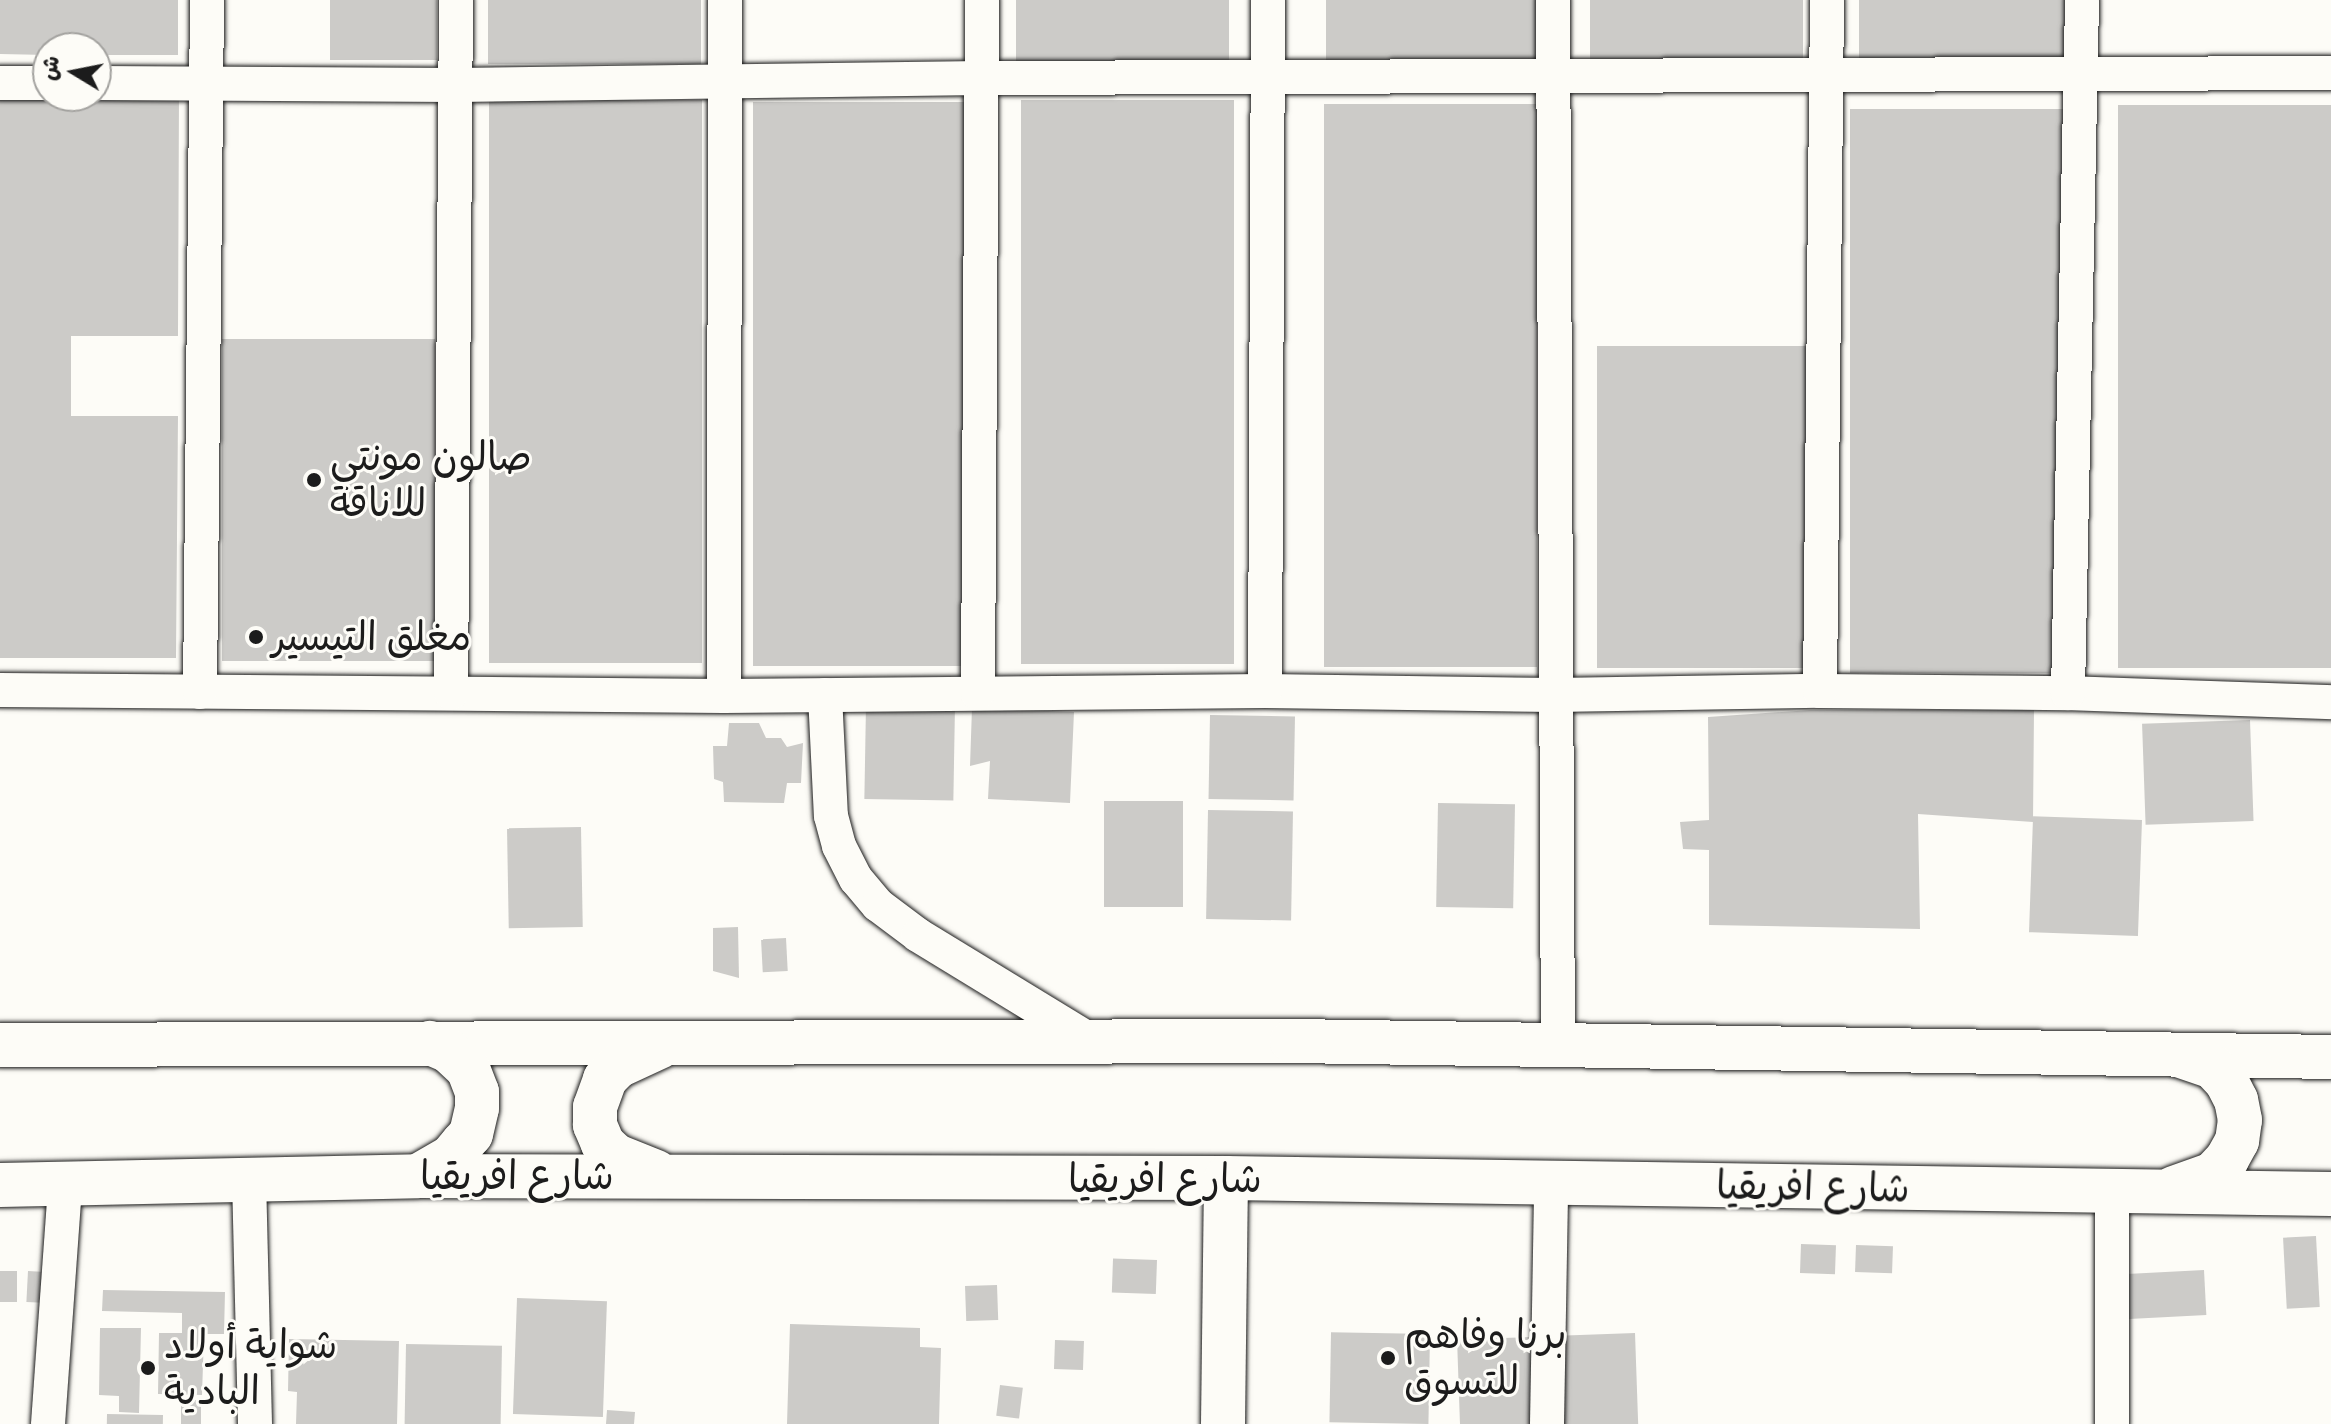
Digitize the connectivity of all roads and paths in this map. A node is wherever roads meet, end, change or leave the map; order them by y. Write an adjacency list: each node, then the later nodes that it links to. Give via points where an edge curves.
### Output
1 (207, 0): 19 (street)
2 (456, 0): 20 (street)
3 (725, 0): 15 (street)
4 (982, 0): 12 (street)
5 (1268, 0): 14 (street)
6 (1553, 0): 13 (street)
7 (1827, 0): 9 (street)
8 (2082, 0): 10 (street)
9 (1826, 73): 10 (street); 13 (street); 23 (street)
10 (2082, 73): 11 (street); 27 (street)
11 (2331, 73)
12 (982, 78): 14 (street); 15 (street); 26 (street)
13 (1552, 78): 14 (street); 29 (street)
14 (1267, 80): 22 (street)
15 (725, 81): 20 (street); 30 (street)
16 (0, 83): 17 (street)
17 (32, 83)
18 (112, 83): 19 (street)
19 (208, 83): 20 (street); 24 (street)
20 (456, 85): 25 (street)
21 (0, 690): 24 (street)
22 (1265, 691): 26 (street); 29 (street)
23 (1820, 691): 27 (street); 29 (street)
24 (200, 692): 25 (street)
25 (451, 693): 30 (street)
26 (978, 693): 28 (street)
27 (2068, 693): 31 (street)
28 (825, 695): 30 (street); 32 (street, via 831,816 856,879 878,905 918,935)
29 (1554, 695): 35 (street)
30 (724, 696)
31 (2331, 702)
32 (1093, 1042): 34 (street); 35 (street)
33 (430, 1043): 34 (street); 36 (street); 39 (street, via 449,1051 468,1069 477,1108 471,1134 452,1156)
34 (667, 1044): 40 (street, via 618,1066 605,1079 595,1125 603,1144 616,1156)
35 (1558, 1044): 37 (street)
36 (0, 1045)
37 (2174, 1055): 38 (street); 46 (street, via 2194,1058 2220,1074 2236,1100 2240,1120 2237,1141 2213,1174)
38 (2331, 1057)
39 (418, 1176): 40 (street, شارع افريقيا); 41 (street, شارع افريقيا)
40 (671, 1177): 42 (street, شارع افريقيا)
41 (249, 1178): 45 (street, شارع افريقيا); 50 (street)
42 (1226, 1178): 43 (street, شارع افريقيا); 51 (street)
43 (1551, 1183): 47 (street, شارع افريقيا); 52 (street)
44 (0, 1185): 45 (street, شارع افريقيا)
45 (65, 1186): 49 (street)
46 (2156, 1191): 47 (street, شارع افريقيا); 48 (street, شارع افريقيا)
47 (2112, 1192): 53 (street)
48 (2331, 1194)
49 (48, 1424)
50 (255, 1424)
51 (1223, 1424)
52 (1547, 1424)
53 (2112, 1424)

